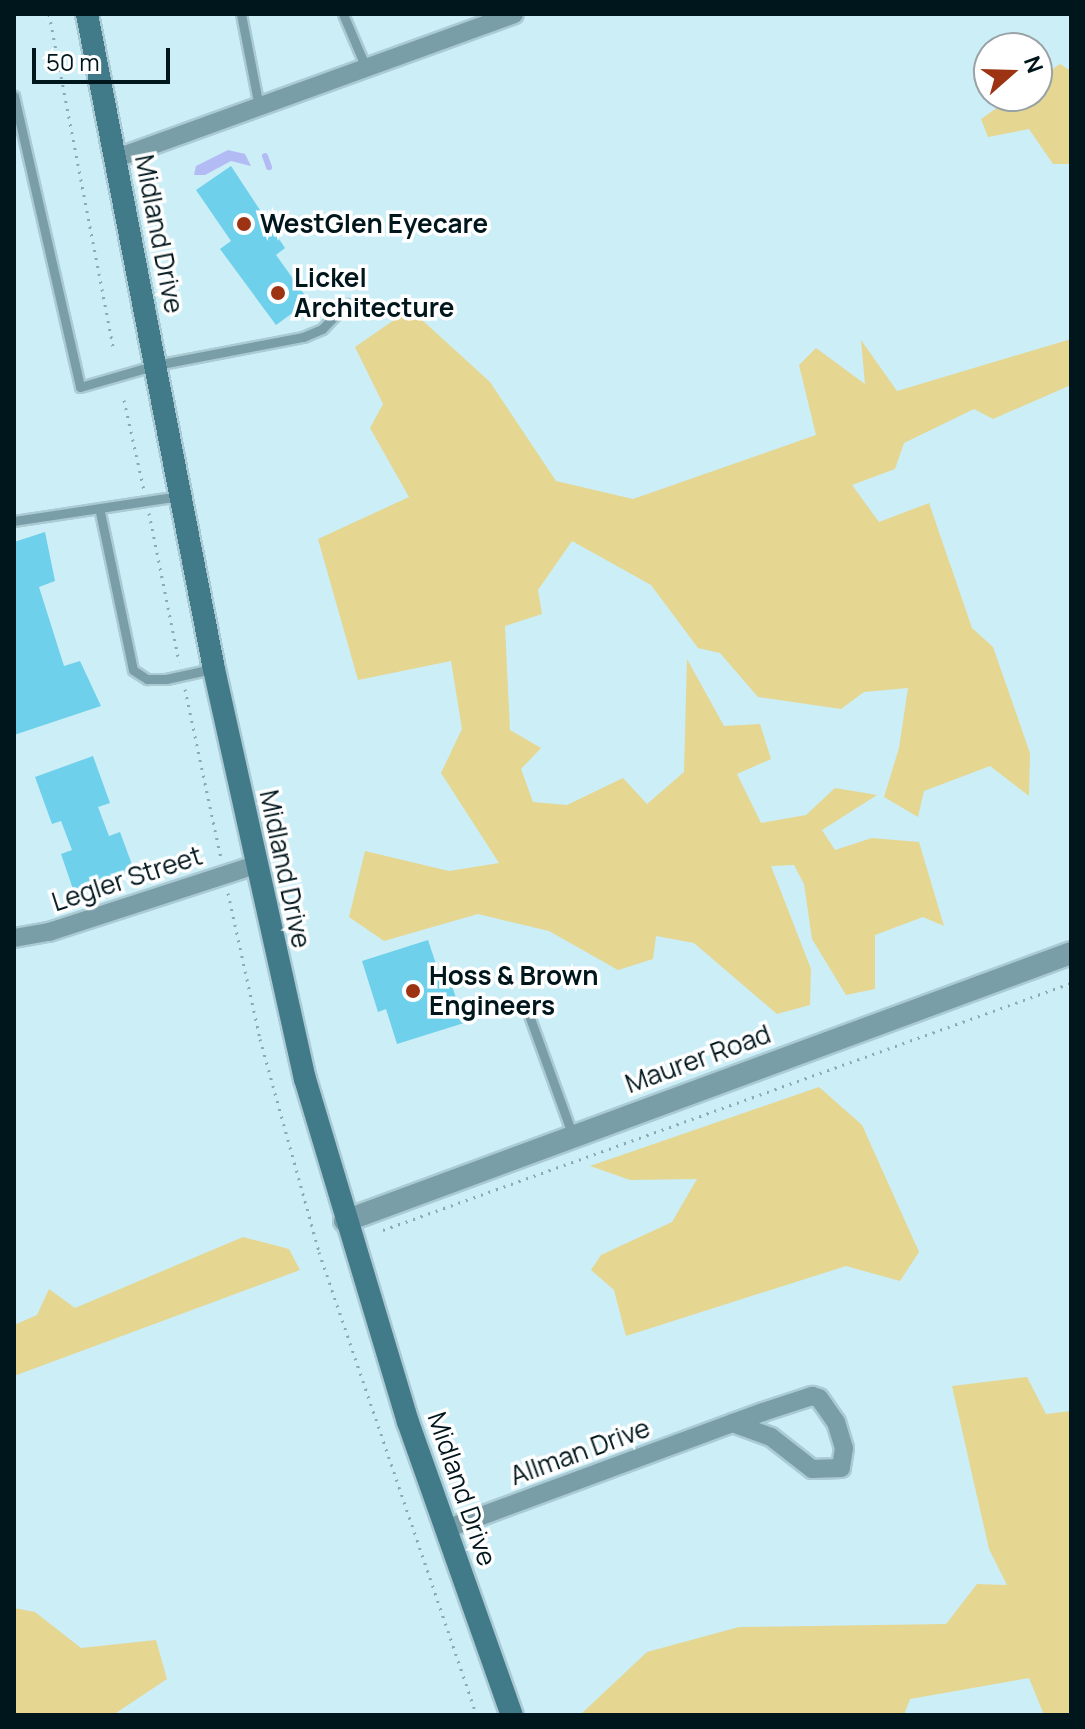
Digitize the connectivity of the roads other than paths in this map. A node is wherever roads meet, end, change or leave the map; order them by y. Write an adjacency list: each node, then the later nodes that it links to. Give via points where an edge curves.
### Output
1 (87, 14): 8 (main road, Midland Drive)
2 (241, 14): 7 (lane)
3 (343, 14): 5 (lane)
4 (514, 14): 5 (street)
5 (366, 68): 7 (street)
6 (14, 96): 10 (lane, via 80,387)
7 (259, 107): 8 (street)
8 (117, 158): 10 (main road, Midland Drive)
9 (346, 304): 10 (lane, via 322,329 303,337)
10 (156, 365): 11 (main road, Midland Drive)
11 (181, 496): 12 (lane); 14 (main road, Midland Drive)
12 (100, 512): 13 (lane, via 52,513); 14 (lane, via 133,670 147,679 166,679)
13 (14, 521)
14 (214, 669): 15 (main road, Midland Drive)
15 (255, 865): 16 (street, Legler Street, via 49,932); 20 (main road, Midland Drive)
16 (14, 938)
17 (1071, 953): 19 (street, Maurer Road)
18 (526, 1007): 19 (lane)
19 (573, 1136): 20 (street, Maurer Road)
20 (345, 1221): 22 (main road, Midland Drive)
21 (733, 1423): 21 (street, Allman Drive, via 819,1398 841,1435 841,1468 812,1469 771,1437); 22 (street, Allman Drive)
22 (446, 1529): 23 (main road, Midland Drive)
23 (512, 1715)

